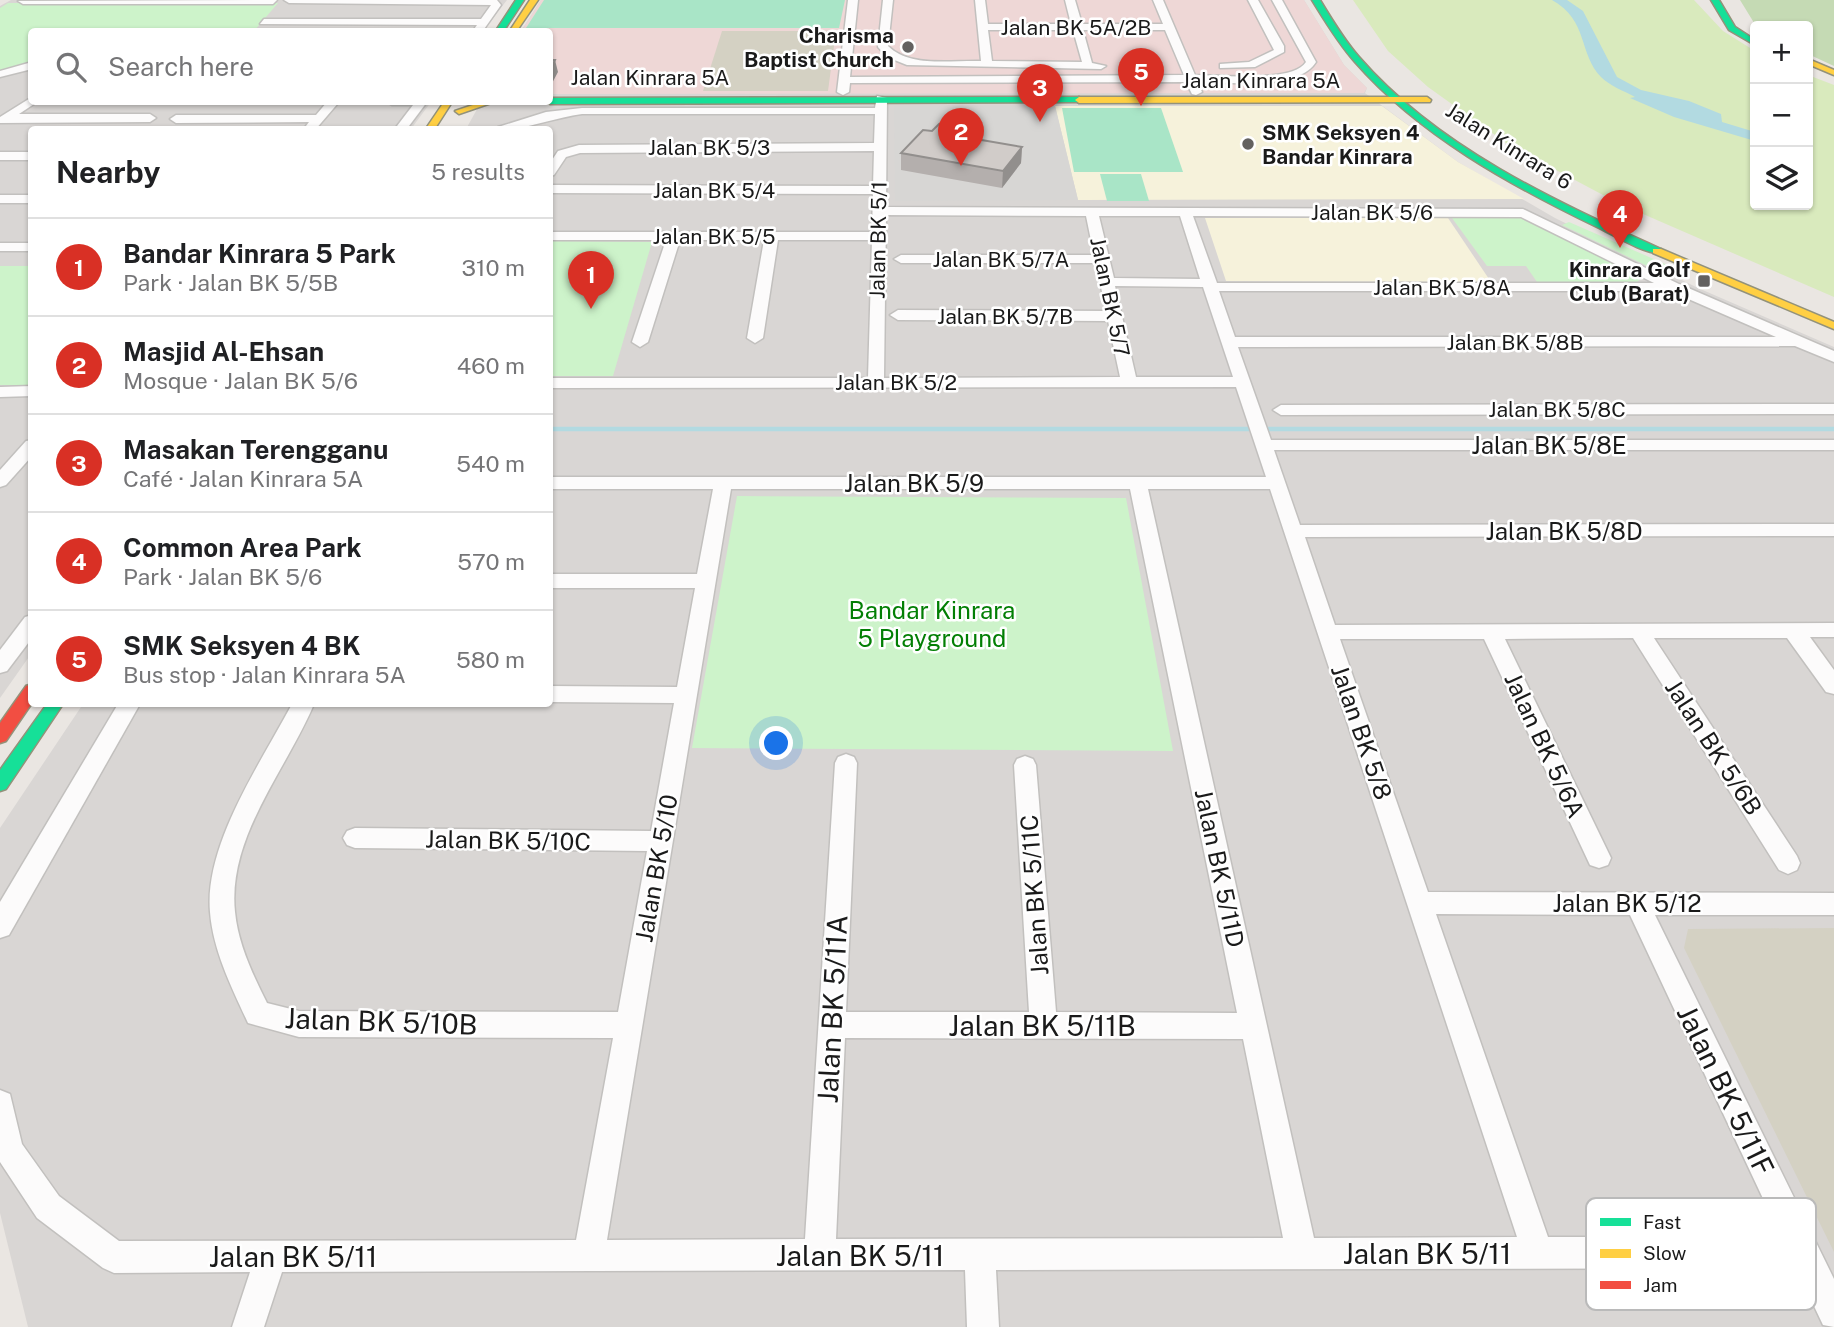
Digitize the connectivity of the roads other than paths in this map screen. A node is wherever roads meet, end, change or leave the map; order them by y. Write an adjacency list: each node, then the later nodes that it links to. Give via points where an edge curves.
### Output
1 (289, 0): 18 (street); 23 (street, via 481,0 496,5)
2 (514, 0): 23 (main road)
3 (520, 0): 24 (main road)
4 (534, 0): 25 (main road)
5 (853, 0): 40 (street)
6 (888, 0): 30 (street, via 885,52 919,64)
7 (980, 0): 19 (street)
8 (1070, 0): 20 (street)
9 (1158, 0): 21 (street)
10 (1253, 0): 35 (street, via 1279,52 1251,65)
11 (1277, 0): 41 (street, via 1307,51 1311,62 1306,70 1273,80)
12 (1316, 0): 42 (main road, via 1352,53)
13 (1715, 0): 27 (main road, via 1732,28)
14 (1728, 0): 26 (main road)
15 (23, 1): 16 (street)
16 (150, 1): 17 (street)
17 (273, 1)
18 (264, 22): 22 (street); 23 (street)
19 (983, 27): 20 (street, Jalan BK 5A/2B); 30 (street)
20 (1077, 27): 21 (street, Jalan BK 5A/2B); 31 (street)
21 (1170, 27): 35 (street)
22 (258, 28)
23 (484, 28)
24 (502, 28)
25 (515, 28)
26 (1750, 32)
27 (1750, 40)
28 (1377, 56): 43 (main road)
29 (1813, 63): 37 (main road)
30 (987, 65): 31 (street)
31 (1088, 65): 33 (street)
32 (28, 66): 38 (street)
33 (1109, 66)
34 (1145, 66): 35 (street)
35 (1186, 66): 41 (street)
36 (1813, 69): 39 (main road)
37 (1834, 73)
38 (0, 74)
39 (1834, 79)
40 (844, 80): 41 (street); 47 (street)
41 (1191, 80): 45 (street)
42 (1380, 83): 43 (main road); 46 (main road)
43 (1402, 90): 46 (main road, Jalan Kinrara 5A); 52 (main road, Jalan Kinrara 5A)
44 (553, 99): 47 (main road, Jalan Kinrara 5A)
45 (1199, 99): 46 (main road, Jalan Kinrara 5A); 51 (main road, Jalan Kinrara 5A)
46 (1373, 99): 52 (main road)
47 (842, 100): 51 (main road, Jalan Kinrara 5A)
48 (28, 101): 49 (street)
49 (9, 102)
50 (28, 103): 60 (street)
51 (881, 103): 67 (street); 70 (street, Jalan BK 5/1)
52 (1422, 103): 57 (main road, Jalan Kinrara 6); 80 (main road, Jalan Kinrara 6, via 1467,148)
53 (180, 105): 61 (street)
54 (330, 105): 59 (street)
55 (419, 105): 63 (street)
56 (457, 105): 64 (main road); 65 (main road)
57 (1442, 112)
58 (176, 118): 59 (street)
59 (318, 118): 62 (street)
60 (4, 121): 61 (street)
61 (152, 124)
62 (311, 126)
63 (403, 126)
64 (433, 126)
65 (447, 126)
66 (516, 126): 68 (street, via 563,113)
67 (744, 129): 68 (street, Jalan BK 5/3); 68 (street); 70 (street, Jalan BK 5/3)
68 (637, 130): 74 (street, Jalan BK 5/3, via 569,150)
69 (1469, 132): 73 (main road, Jalan Kinrara 6)
70 (880, 147): 77 (street, Jalan BK 5/1)
71 (0, 156): 72 (street)
72 (28, 156)
73 (1522, 165)
74 (553, 166)
75 (1556, 184): 86 (main road, Jalan Kinrara 6)
76 (553, 189): 77 (street, Jalan BK 5/4)
77 (879, 190): 81 (street, Jalan BK 5/1)
78 (0, 199): 79 (street)
79 (28, 199)
80 (1555, 201): 84 (street); 85 (main road, Jalan Kinrara 6)
81 (879, 211): 82 (street, Jalan BK 5/6); 90 (street, Jalan BK 5/1)
82 (1091, 212): 83 (street, Jalan BK 5/6); 95 (street, Jalan BK 5/7)
83 (1185, 212): 84 (street, Jalan BK 5/6); 97 (street, Jalan BK 5/8)
84 (1528, 215): 85 (street); 98 (street, Jalan BK 5/6)
85 (1595, 220): 102 (main road, Jalan Kinrara 6)
86 (1650, 230)
87 (553, 236): 88 (street, Jalan BK 5/5)
88 (674, 236): 89 (street, Jalan BK 5/5); 104 (street)
89 (772, 236): 90 (street, Jalan BK 5/5); 103 (street)
90 (878, 236): 111 (street, Jalan BK 5/1)
91 (1676, 241): 99 (main road)
92 (28, 246): 93 (street)
93 (0, 247)
94 (901, 259): 95 (street, Jalan BK 5/7A)
95 (1101, 259): 96 (street, Jalan BK 5/7)
96 (1106, 282): 97 (street, Jalan BK 5/8A); 101 (street, Jalan BK 5/7)
97 (1210, 285): 98 (street, Jalan BK 5/8A); 105 (street, Jalan BK 5/8)
98 (1674, 287): 106 (street, Jalan BK 5/6)
99 (1834, 308)
100 (898, 315): 101 (street, Jalan BK 5/7B)
101 (1112, 316): 108 (street, Jalan BK 5/7)
102 (1834, 326)
103 (755, 338)
104 (640, 342)
105 (1230, 342): 106 (street, Jalan BK 5/8B); 109 (street, Jalan BK 5/8)
106 (1800, 342): 107 (street, Jalan BK 5/6)
107 (1834, 357)
108 (1129, 382): 109 (street, Jalan BK 5/2); 111 (street, Jalan BK 5/2)
109 (1243, 382): 116 (street, Jalan BK 5/8)
110 (553, 383): 111 (street, Jalan BK 5/2)
111 (876, 383)
112 (0, 391): 113 (street)
113 (28, 391)
114 (1834, 409): 115 (street, Jalan BK 5/8C)
115 (1281, 410)
116 (1259, 430): 117 (street, Jalan BK 5/8E); 123 (street, Jalan BK 5/8)
117 (1834, 445)
118 (28, 449): 119 (street)
119 (4, 473)
120 (553, 482): 121 (street, Jalan BK 5/9)
121 (723, 483): 122 (street, Jalan BK 5/9); 127 (street, Jalan BK 5/10)
122 (1138, 483): 123 (street, Jalan BK 5/9); 157 (street, Jalan BK 5/11D)
123 (1278, 483): 125 (street, Jalan BK 5/8)
124 (1834, 530): 125 (street, Jalan BK 5/8D)
125 (1294, 531): 133 (street, Jalan BK 5/8)
126 (553, 581): 127 (street)
127 (706, 581): 137 (street, Jalan BK 5/10)
128 (28, 627): 134 (street)
129 (1793, 630): 130 (street); 132 (street); 135 (street)
130 (1834, 630)
131 (1491, 631): 132 (street); 133 (street); 148 (street, Jalan BK 5/6A)
132 (1639, 631): 149 (street, Jalan BK 5/6B)
133 (1328, 632): 150 (street, Jalan BK 5/8)
134 (0, 664)
135 (1834, 686)
136 (553, 694): 137 (street)
137 (686, 695): 147 (street, Jalan BK 5/10)
138 (28, 696): 142 (main road)
139 (53, 707): 145 (main road)
140 (128, 707): 153 (street)
141 (302, 707): 154 (street, Jalan BK 5/10B, via 233,844 222,899 234,965 258,1014 299,1024)
142 (0, 736)
143 (846, 764): 155 (street, Jalan BK 5/11A)
144 (1025, 765): 156 (street, Jalan BK 5/11C)
145 (0, 784)
146 (355, 838): 147 (street, Jalan BK 5/10C)
147 (661, 841): 154 (street, Jalan BK 5/10)
148 (1599, 858)
149 (1788, 863)
150 (1420, 904): 151 (street, Jalan BK 5/12); 160 (street, Jalan BK 5/8)
151 (1637, 904): 152 (street, Jalan BK 5/12); 159 (street, Jalan BK 5/11F)
152 (1834, 904)
153 (0, 927)
154 (629, 1025): 162 (street, Jalan BK 5/10)
155 (831, 1025): 156 (street, Jalan BK 5/11B); 164 (street, Jalan BK 5/11A)
156 (1043, 1025): 157 (street, Jalan BK 5/11B)
157 (1253, 1026): 163 (street, Jalan BK 5/11D)
158 (0, 1104): 166 (street, Jalan BK 5/11, via 9,1150 48,1207 114,1257)
159 (1779, 1198)
160 (1538, 1253): 161 (street, Jalan BK 5/11); 163 (street, Jalan BK 5/11)
161 (1586, 1253)
162 (589, 1254): 164 (street, Jalan BK 5/11); 166 (street, Jalan BK 5/11)
163 (1302, 1254): 165 (street, Jalan BK 5/11)
164 (820, 1255): 165 (street, Jalan BK 5/11)
165 (980, 1256): 170 (street)
166 (271, 1257): 169 (street)
167 (1816, 1276): 168 (street, Jalan BK 5/11F)
168 (1834, 1314)
169 (248, 1327)
170 (983, 1327)

